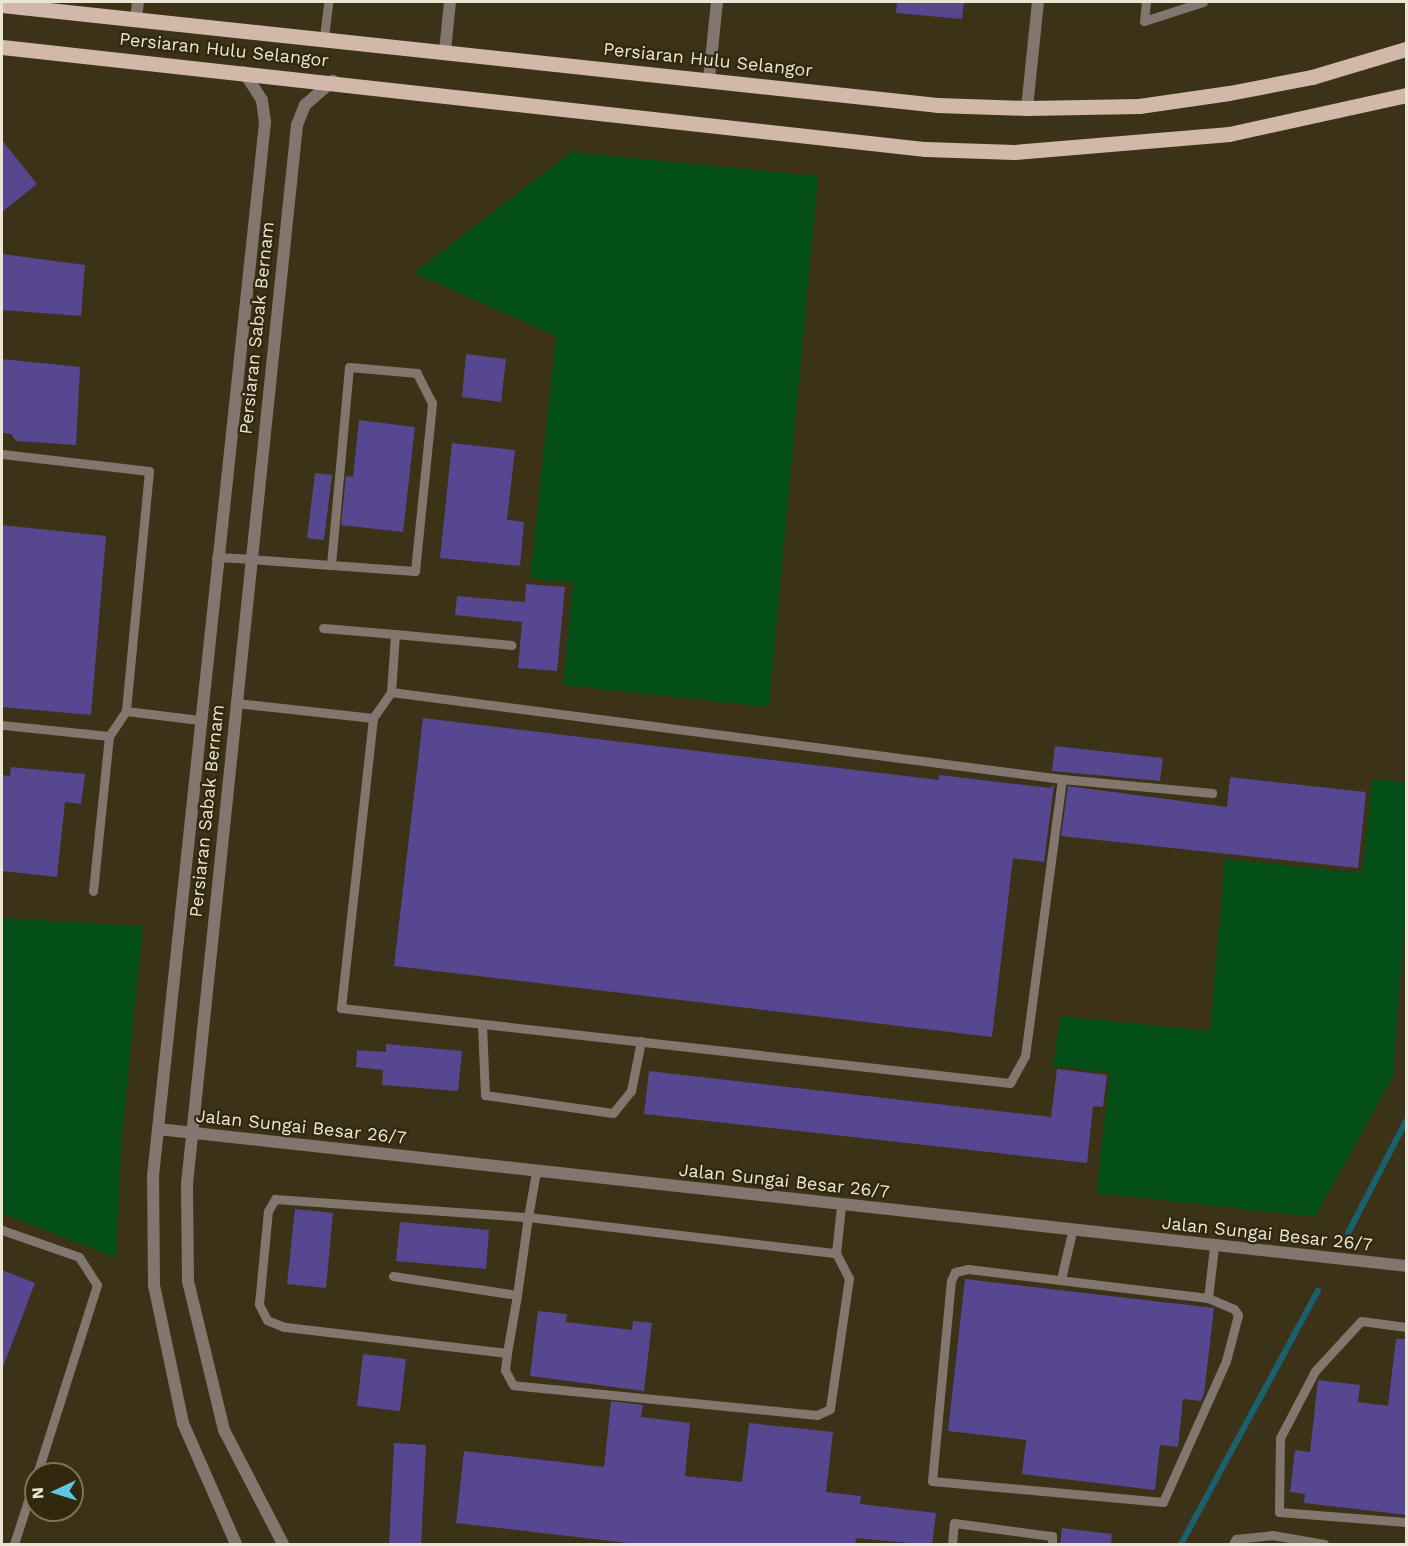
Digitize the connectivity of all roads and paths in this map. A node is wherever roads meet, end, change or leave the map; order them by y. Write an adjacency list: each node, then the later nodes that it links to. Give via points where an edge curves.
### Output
1 (138, 2): 9 (street)
2 (328, 2): 10 (lane)
3 (450, 2): 13 (street)
4 (717, 2): 15 (street)
5 (1038, 2): 18 (street)
6 (1146, 2): 7 (lane, via 1144,21)
7 (1203, 2)
8 (2, 5): 9 (main road, Persiaran Hulu Selangor)
9 (136, 20): 10 (main road, Persiaran Hulu Selangor)
10 (324, 37): 13 (main road, Persiaran Hulu Selangor)
11 (2, 47): 14 (main road, Persiaran Hulu Selangor)
12 (1407, 49): 18 (main road, Persiaran Hulu Selangor, via 1312,77 1229,93 1139,106)
13 (445, 51): 15 (main road, Persiaran Hulu Selangor)
14 (243, 70): 16 (main road, Persiaran Hulu Selangor); 20 (street, Persiaran Sabak Bernam, via 256,85 265,122)
15 (709, 79): 18 (main road, Persiaran Hulu Selangor, via 937,105)
16 (334, 80): 17 (main road, Persiaran Hulu Selangor, via 925,148 1014,152 1230,134); 21 (street, Persiaran Sabak Bernam, via 305,105 297,125)
17 (1407, 95)
18 (1027, 108)
19 (2, 454): 28 (lane, via 149,471)
20 (216, 557): 21 (lane); 30 (street, Persiaran Sabak Bernam)
21 (250, 559): 22 (lane); 27 (street, Persiaran Sabak Bernam)
22 (331, 565): 22 (lane, via 415,571 432,403 417,373 349,367)
23 (324, 628): 24 (lane)
24 (395, 634): 25 (lane); 26 (lane)
25 (511, 645)
26 (391, 692): 29 (lane); 33 (lane)
27 (236, 703): 29 (lane); 39 (street, Persiaran Sabak Bernam)
28 (126, 711): 30 (lane); 32 (lane)
29 (373, 718): 36 (lane, via 340,1008)
30 (199, 720): 38 (street, Persiaran Sabak Bernam)
31 (2, 724): 32 (lane)
32 (109, 736): 35 (lane)
33 (1062, 779): 34 (lane); 37 (lane, via 1025,1056 1010,1083)
34 (1212, 793)
35 (93, 891)
36 (482, 1024): 37 (lane); 37 (lane, via 484,1095 614,1113 631,1091)
37 (641, 1041)
38 (158, 1129): 39 (street, Jalan Sungai Besar 26/7); 58 (street, Persiaran Sabak Bernam, via 154,1285 183,1423)
39 (192, 1133): 40 (street, Jalan Sungai Besar 26/7); 59 (street, Persiaran Sabak Bernam, via 188,1281 224,1430)
40 (536, 1172): 41 (street, Jalan Sungai Besar 26/7); 42 (lane)
41 (841, 1206): 44 (street, Jalan Sungai Besar 26/7); 46 (lane)
42 (528, 1217): 46 (lane); 50 (lane); 53 (lane, via 275,1199 268,1211 259,1304 267,1320 285,1327)
43 (2, 1230): 54 (lane, via 79,1257 97,1285)
44 (1072, 1232): 45 (street, Jalan Sungai Besar 26/7); 49 (lane)
45 (1214, 1247): 47 (street, Jalan Sungai Besar 26/7); 51 (lane)
46 (836, 1253): 53 (lane, via 849,1278 830,1409 817,1415 513,1385 505,1370)
47 (1407, 1266)
48 (393, 1276): 50 (lane)
49 (1061, 1280): 51 (lane); 51 (lane, via 968,1269 955,1272 930,1471 938,1485 1163,1502 1209,1405 1238,1315 1229,1305)
50 (517, 1295): 53 (lane)
51 (1208, 1298)
52 (1407, 1327): 56 (lane, via 1360,1321 1315,1371 1280,1438 1279,1512)
53 (507, 1353)
54 (40, 1462)
55 (24, 1513): 57 (lane)
56 (1407, 1522)
57 (14, 1545)
58 (236, 1545)
59 (283, 1545)
60 (952, 1545): 61 (lane, via 954,1523 1052,1536)
61 (1052, 1545)
62 (1233, 1545): 63 (lane, via 1236,1539 1272,1535)
63 (1324, 1545)

